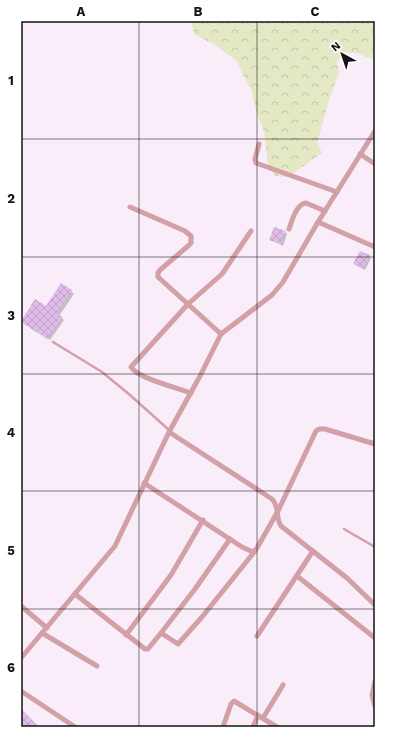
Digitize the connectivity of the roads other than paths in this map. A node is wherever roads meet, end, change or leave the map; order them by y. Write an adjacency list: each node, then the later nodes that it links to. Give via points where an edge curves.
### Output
1 (375, 131): 3 (street)
2 (259, 144): 5 (street, via 256,163)
3 (360, 154): 4 (street); 5 (street)
4 (375, 164)
5 (337, 192): 7 (street)
6 (130, 208): 12 (street, via 185,231 191,236 191,243 160,270 158,275)
7 (325, 211): 8 (street); 9 (street, via 306,203 300,204)
8 (318, 222): 11 (street); 13 (street, via 283,282 272,295)
9 (289, 229)
10 (251, 231): 12 (street, via 222,274)
11 (375, 247)
12 (188, 304): 13 (street); 15 (street, via 131,367 142,376)
13 (221, 334): 15 (street)
14 (53, 342): 16 (lane, via 107,376)
15 (191, 393): 16 (street)
16 (169, 431): 18 (street); 19 (street, via 272,499)
17 (375, 444): 19 (street, via 338,432 318,430)
18 (144, 483): 20 (street); 27 (street, via 115,546)
19 (278, 510): 24 (street); 25 (street, via 281,526)
20 (203, 520): 22 (street); 33 (street, via 171,575)
21 (344, 529): 23 (lane)
22 (230, 539): 24 (street, via 247,550); 32 (street)
23 (375, 548)
24 (255, 551): 32 (street, via 179,644)
25 (313, 551): 26 (street); 28 (street)
26 (297, 576): 34 (street); 35 (street)
27 (75, 594): 30 (street); 33 (street)
28 (375, 605)
29 (21, 606): 30 (street)
30 (47, 628): 31 (street)
31 (42, 633): 36 (street); 37 (street)
32 (161, 633): 33 (street, via 146,650)
33 (126, 635)
34 (257, 636)
35 (375, 638)
36 (21, 657)
37 (97, 666)
38 (375, 681): 41 (street, via 372,695)
39 (283, 685): 43 (street)
40 (21, 691): 44 (street)
41 (375, 706)
42 (258, 715): 43 (street); 45 (street, via 234,701); 46 (street)
43 (263, 718): 47 (street)
44 (75, 727)
45 (223, 727)
46 (253, 727)
47 (277, 727)

